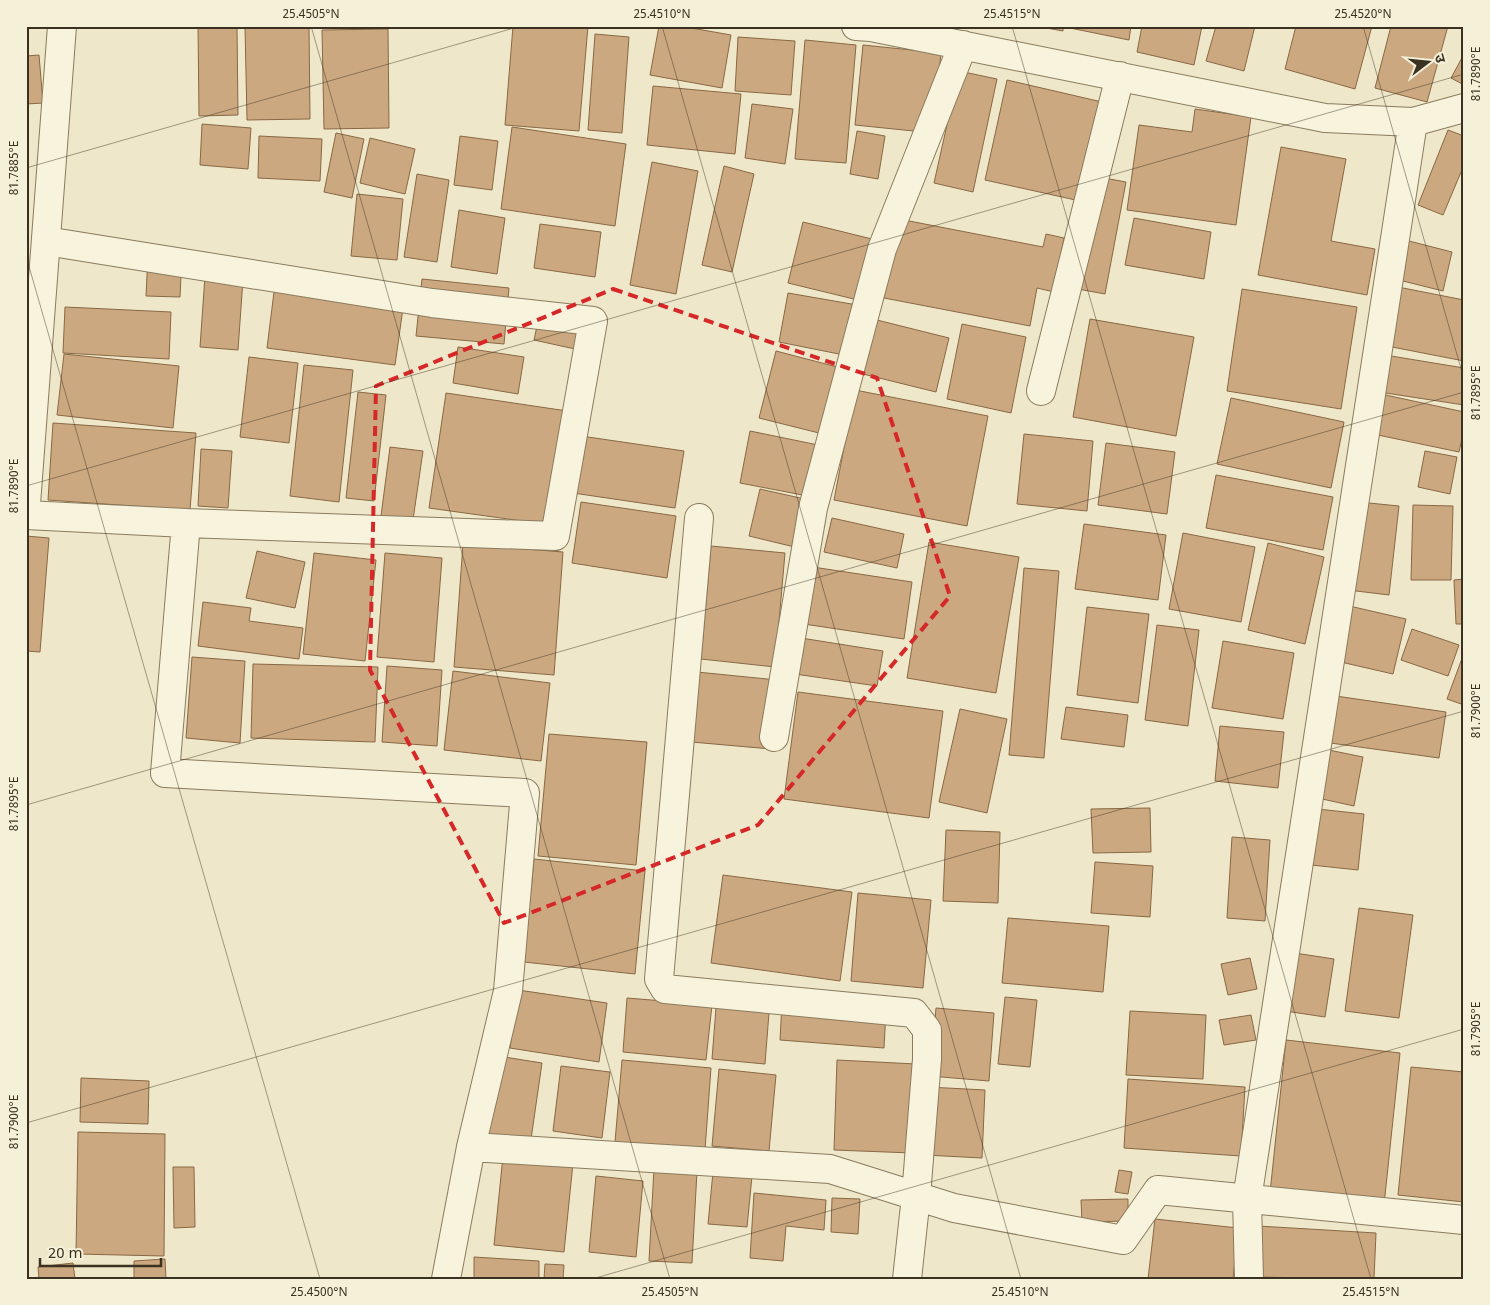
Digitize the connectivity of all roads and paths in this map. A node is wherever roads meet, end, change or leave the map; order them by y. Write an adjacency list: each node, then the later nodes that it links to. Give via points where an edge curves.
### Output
1 (62, 26): 7 (street)
2 (856, 26): 3 (street)
3 (963, 45): 4 (street); 13 (street, via 882,249 813,508)
4 (1120, 76): 6 (street, via 1325,118); 8 (street)
5 (1464, 108): 6 (street)
6 (1413, 122): 16 (street)
7 (46, 241): 9 (street); 12 (street, via 432,303 593,321 555,536)
8 (1041, 391)
9 (26, 504)
10 (26, 514): 12 (street)
11 (699, 518): 15 (street, via 659,979 665,988 676,990 914,1013 927,1030)
12 (186, 523): 14 (street, via 165,773 525,793 508,991)
13 (774, 737)
14 (471, 1147): 15 (street, via 830,1169); 18 (street)
15 (916, 1196): 16 (street, via 954,1208 1123,1240 1158,1190); 19 (street)
16 (1247, 1199): 17 (street); 20 (street)
17 (1464, 1220)
18 (446, 1279)
19 (908, 1279)
20 (1249, 1279)

